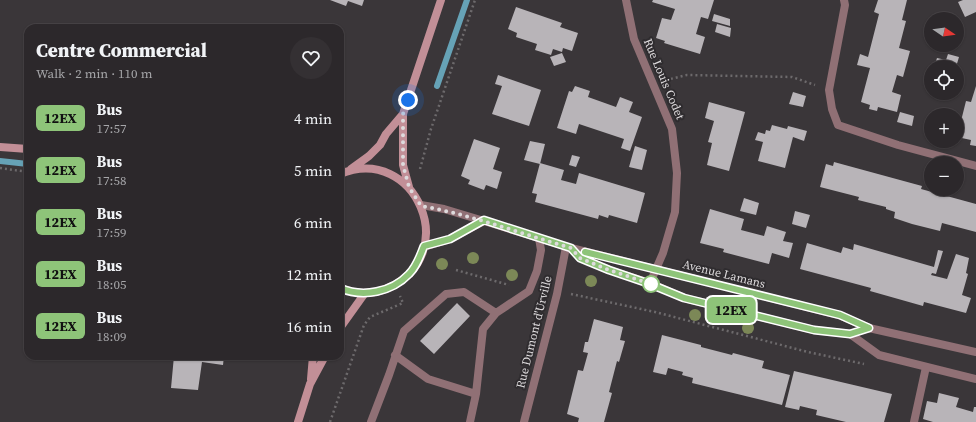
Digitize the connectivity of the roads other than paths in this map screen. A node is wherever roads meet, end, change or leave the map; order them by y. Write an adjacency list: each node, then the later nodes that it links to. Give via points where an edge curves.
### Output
1 (441, 0): 4 (main road)
2 (626, 0): 16 (street, Rue Louis Codet, via 634,39 672,129 676,212)
3 (844, 0): 7 (street, via 830,90 832,109 838,125 898,145)
4 (403, 114): 8 (main road, via 380,145); 10 (main road, via 403,165)
5 (0, 146): 6 (main road)
6 (24, 149)
7 (976, 166)
8 (350, 170): 9 (main road); 10 (main road, via 372,168 392,174)
9 (344, 172)
10 (411, 190): 11 (main road)
11 (421, 206): 12 (street, Avenue Lamans, via 444,209); 14 (main road, via 426,226)
12 (484, 220): 13 (street, Avenue Lamans); 14 (street, via 450,239)
13 (539, 238): 15 (street, Avenue Lamans); 20 (street, via 541,250 537,271 529,291)
14 (424, 246): 19 (main road, via 409,274 381,291)
15 (569, 248): 16 (street, Avenue Lamans); 17 (street, Avenue Lamans, via 580,258); 35 (street, Rue Dumont d'Urville)
16 (657, 270): 17 (street, Rue Louis Codet); 22 (street, Avenue Lamans, via 840,315)
17 (650, 284): 23 (street, Avenue Lamans, via 684,298 814,330)
18 (344, 290): 19 (main road)
19 (365, 293): 21 (main road)
20 (496, 313): 25 (street, via 464,292 446,294 404,331); 31 (street, via 483,329)
21 (344, 322)
22 (869, 328): 23 (street, Avenue Lamans); 24 (street, Avenue Lamans)
23 (850, 334): 28 (street, via 880,355)
24 (976, 352)
25 (395, 355): 31 (street, via 428,379); 33 (street)
26 (313, 360): 30 (main road)
27 (323, 360): 30 (main road)
28 (926, 368): 29 (street); 36 (street)
29 (976, 379)
30 (310, 384): 32 (main road)
31 (476, 394): 34 (street)
32 (298, 422)
33 (371, 422)
34 (470, 422)
35 (524, 422)
36 (914, 422)

